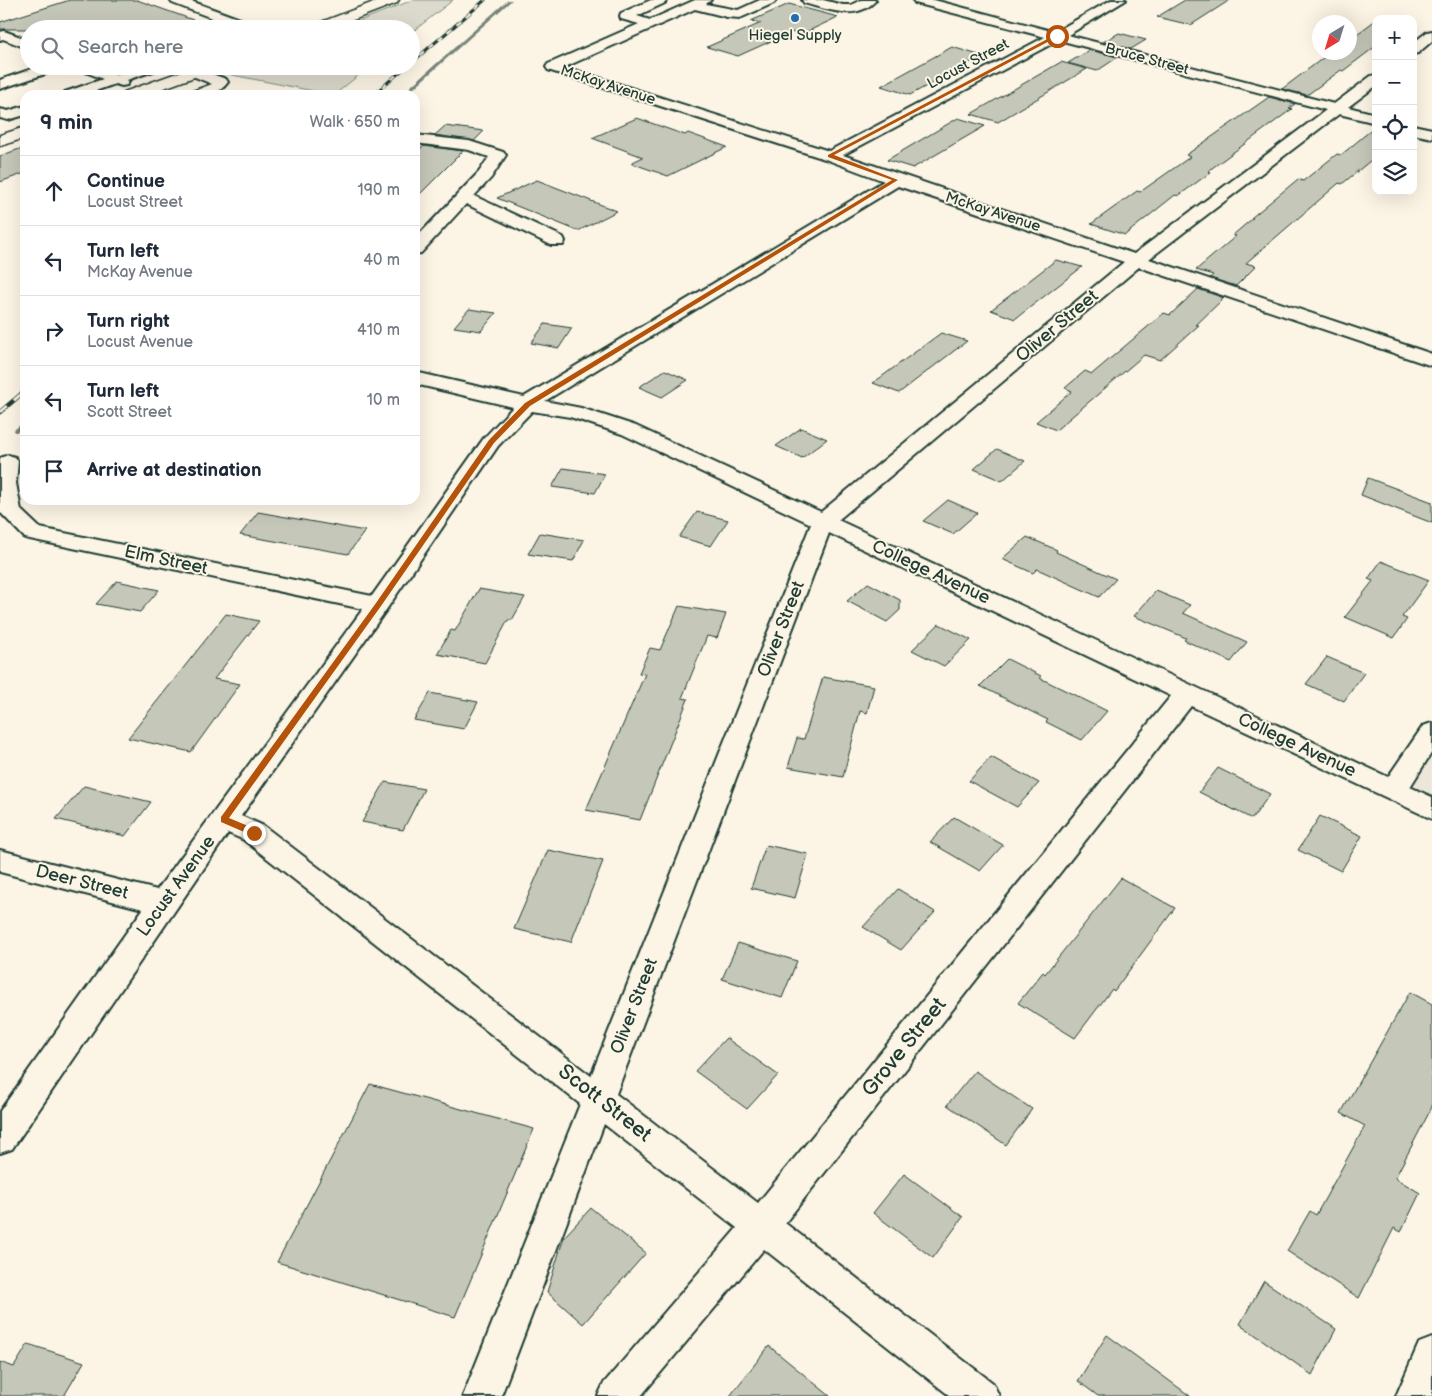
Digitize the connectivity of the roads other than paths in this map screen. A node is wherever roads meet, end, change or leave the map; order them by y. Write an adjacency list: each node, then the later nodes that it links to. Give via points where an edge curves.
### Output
1 (176, 0): 10 (street)
2 (392, 0): 11 (main road)
3 (661, 0): 12 (street, via 626,16)
4 (770, 0): 9 (street, via 740,14)
5 (808, 0): 6 (street, via 853,9)
6 (870, 0)
7 (919, 0): 15 (street, Bruce Street)
8 (1120, 0): 15 (street, Locust Street)
9 (699, 2): 12 (street)
10 (230, 20)
11 (340, 20)
12 (650, 24): 39 (street, McKay Avenue, via 552,67)
13 (1, 35): 16 (street)
14 (1432, 35): 17 (street)
15 (1057, 36): 30 (street, Bruce Street); 39 (street, Locust Street)
16 (20, 42)
17 (1417, 47)
18 (29, 75): 25 (street)
19 (105, 75): 23 (street)
20 (127, 75): 23 (street)
21 (187, 75): 28 (main road)
22 (203, 75): 29 (street, via 221,82)
23 (115, 79): 26 (street); 27 (street)
24 (1372, 82): 30 (street, Oliver Street)
25 (0, 85)
26 (84, 90)
27 (132, 90)
28 (145, 90)
29 (209, 90)
30 (1337, 109): 33 (street, Bruce Street); 44 (street, Oliver Street)
31 (20, 112): 32 (street, via 8,116)
32 (0, 113)
33 (1372, 118)
34 (1417, 130): 36 (street)
35 (20, 134): 37 (main road)
36 (1432, 134)
37 (1, 140)
38 (420, 140): 41 (street, via 455,144 493,152 498,156)
39 (830, 156): 40 (street, McKay Avenue)
40 (896, 180): 44 (street, McKay Avenue); 47 (street, Locust Avenue)
41 (464, 197): 42 (street); 43 (street)
42 (557, 241)
43 (420, 244)
44 (1136, 260): 45 (street, McKay Avenue); 49 (street, Oliver Street)
45 (1432, 360)
46 (420, 379): 47 (street, College Avenue)
47 (528, 404): 49 (street, College Avenue, via 574,412 629,430); 50 (street, Locust Avenue, via 491,442)
48 (11, 460): 50 (street, Elm Street, via 5,483 10,512 33,533)
49 (823, 521): 51 (street, College Avenue); 58 (street, Oliver Street)
50 (378, 605): 55 (street, Locust Avenue)
51 (1187, 694): 53 (street, College Avenue); 60 (street, Grove Street)
52 (1432, 732): 53 (street)
53 (1394, 790): 54 (street, College Avenue)
54 (1432, 809)
55 (224, 820): 57 (street, Locust Avenue); 58 (street, Scott Street, via 254,833)
56 (0, 861): 57 (street, Deer Street)
57 (163, 903): 59 (street, Locust Avenue)
58 (598, 1098): 60 (street, Scott Street); 62 (street, Oliver Street)
59 (0, 1138)
60 (762, 1225): 63 (street, Grove Street); 64 (street, Scott Street)
61 (1432, 1356): 65 (street)
62 (482, 1396)
63 (618, 1396)
64 (980, 1396)
65 (1415, 1396)

